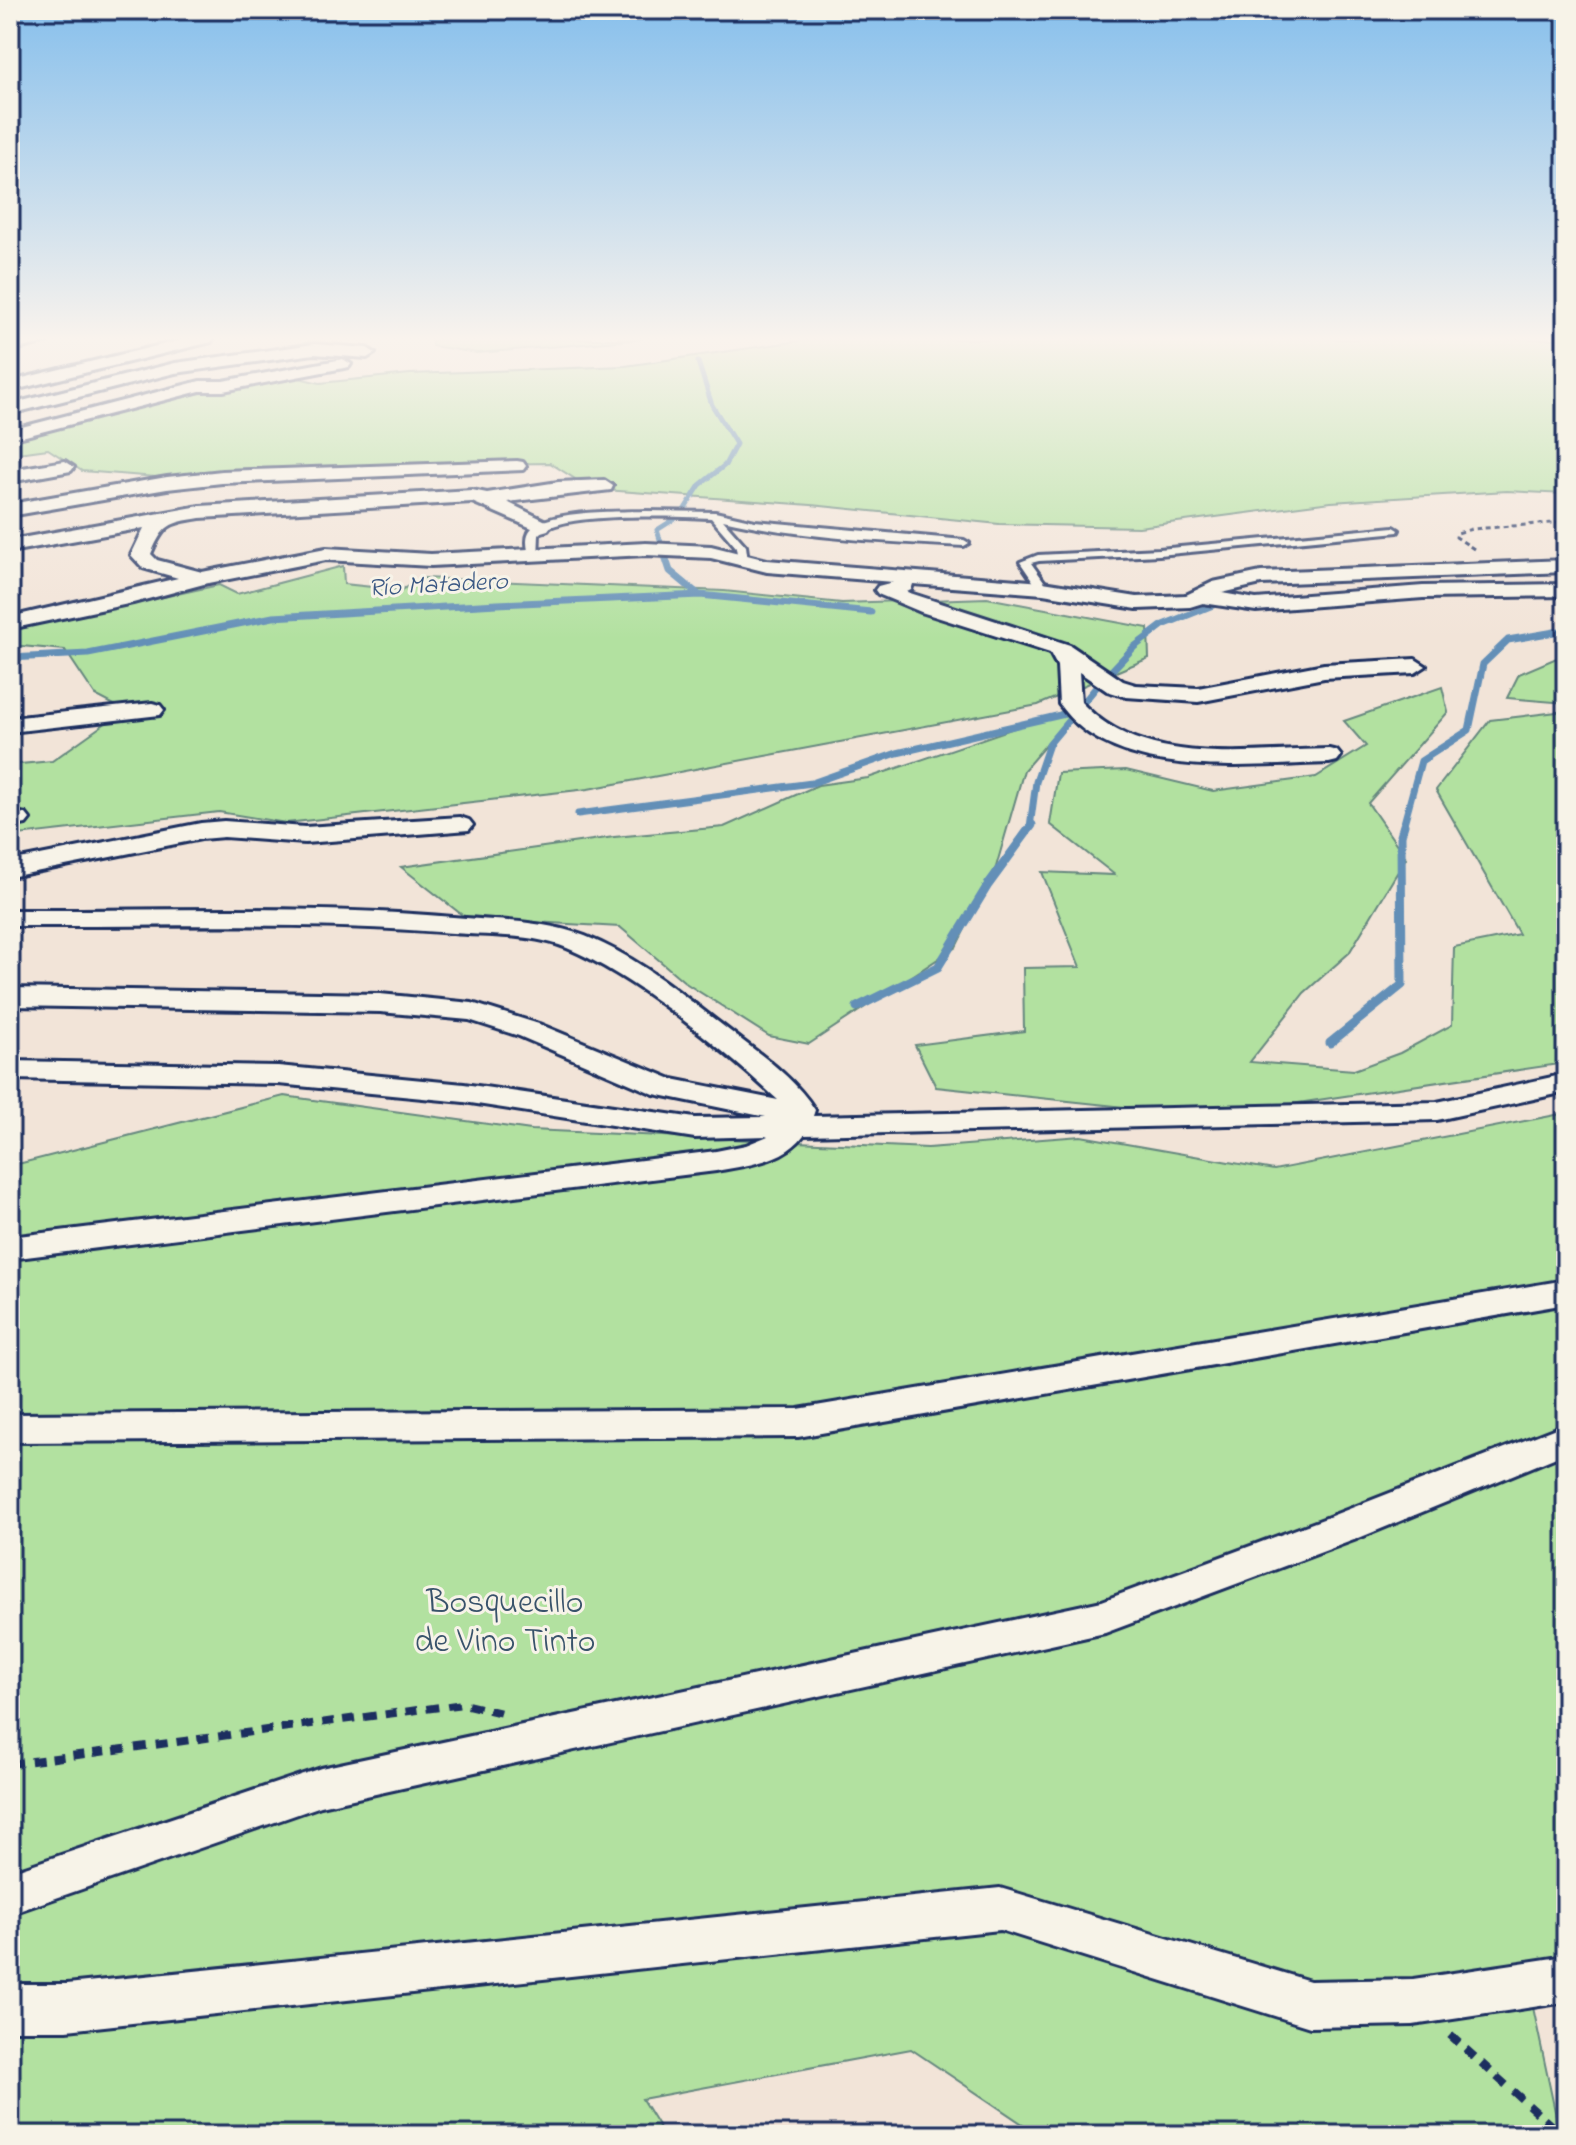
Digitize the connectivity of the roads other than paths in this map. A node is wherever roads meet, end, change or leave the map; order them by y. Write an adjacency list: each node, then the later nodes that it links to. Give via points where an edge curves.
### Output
1 (517, 466): 6 (street, via 222,477)
2 (65, 467): 3 (street)
3 (10, 476)
4 (604, 486): 5 (street)
5 (487, 499): 8 (street, via 274,506); 9 (street)
6 (10, 510)
7 (712, 515): 9 (lane, via 569,518); 11 (lane, via 762,525); 14 (lane, via 741,546)
8 (167, 516): 12 (street); 16 (street, via 151,532 141,555 150,564)
9 (541, 526): 13 (lane, via 532,535)
10 (1394, 530): 18 (lane, via 1025,562)
11 (964, 543)
12 (10, 546)
13 (534, 557): 14 (street, via 646,549 711,552); 16 (street, via 373,559 316,554)
14 (743, 561): 17 (street)
15 (1566, 566): 20 (street, via 1261,578 1220,586)
16 (201, 578): 21 (street)
17 (941, 581): 18 (street); 22 (street, via 885,590)
18 (1043, 588): 20 (street, via 1137,603)
19 (1566, 590): 20 (street, via 1423,592 1256,605)
20 (1201, 596)
21 (10, 623)
22 (1059, 649): 23 (street, via 1115,686 1169,696 1220,692 1324,671); 26 (street, via 1068,666 1070,704 1093,726 1127,744 1189,756)
23 (1415, 666)
24 (152, 710): 25 (street)
25 (10, 725)
26 (1329, 756)
27 (460, 825): 28 (street, via 305,835 201,831)
28 (10, 869)
29 (10, 918): 33 (street, via 394,920 535,932 573,941 652,985 768,1075 800,1110)
30 (10, 997): 33 (street, via 380,1003 472,1012 553,1039 665,1087 754,1103)
31 (10, 1070): 33 (street, via 278,1075 464,1093 695,1128)
32 (1566, 1083): 33 (street, via 1437,1111)
33 (795, 1123): 34 (street, via 792,1133 774,1146 716,1161)
34 (10, 1248)
35 (1566, 1292): 36 (street, via 798,1423)
36 (10, 1428)
37 (1566, 1438): 38 (street, via 1105,1617 321,1787)
38 (10, 1893)
39 (1566, 1979): 40 (street, via 1413,2002 1310,2004 1000,1909 67,2007)
40 (10, 2007)

